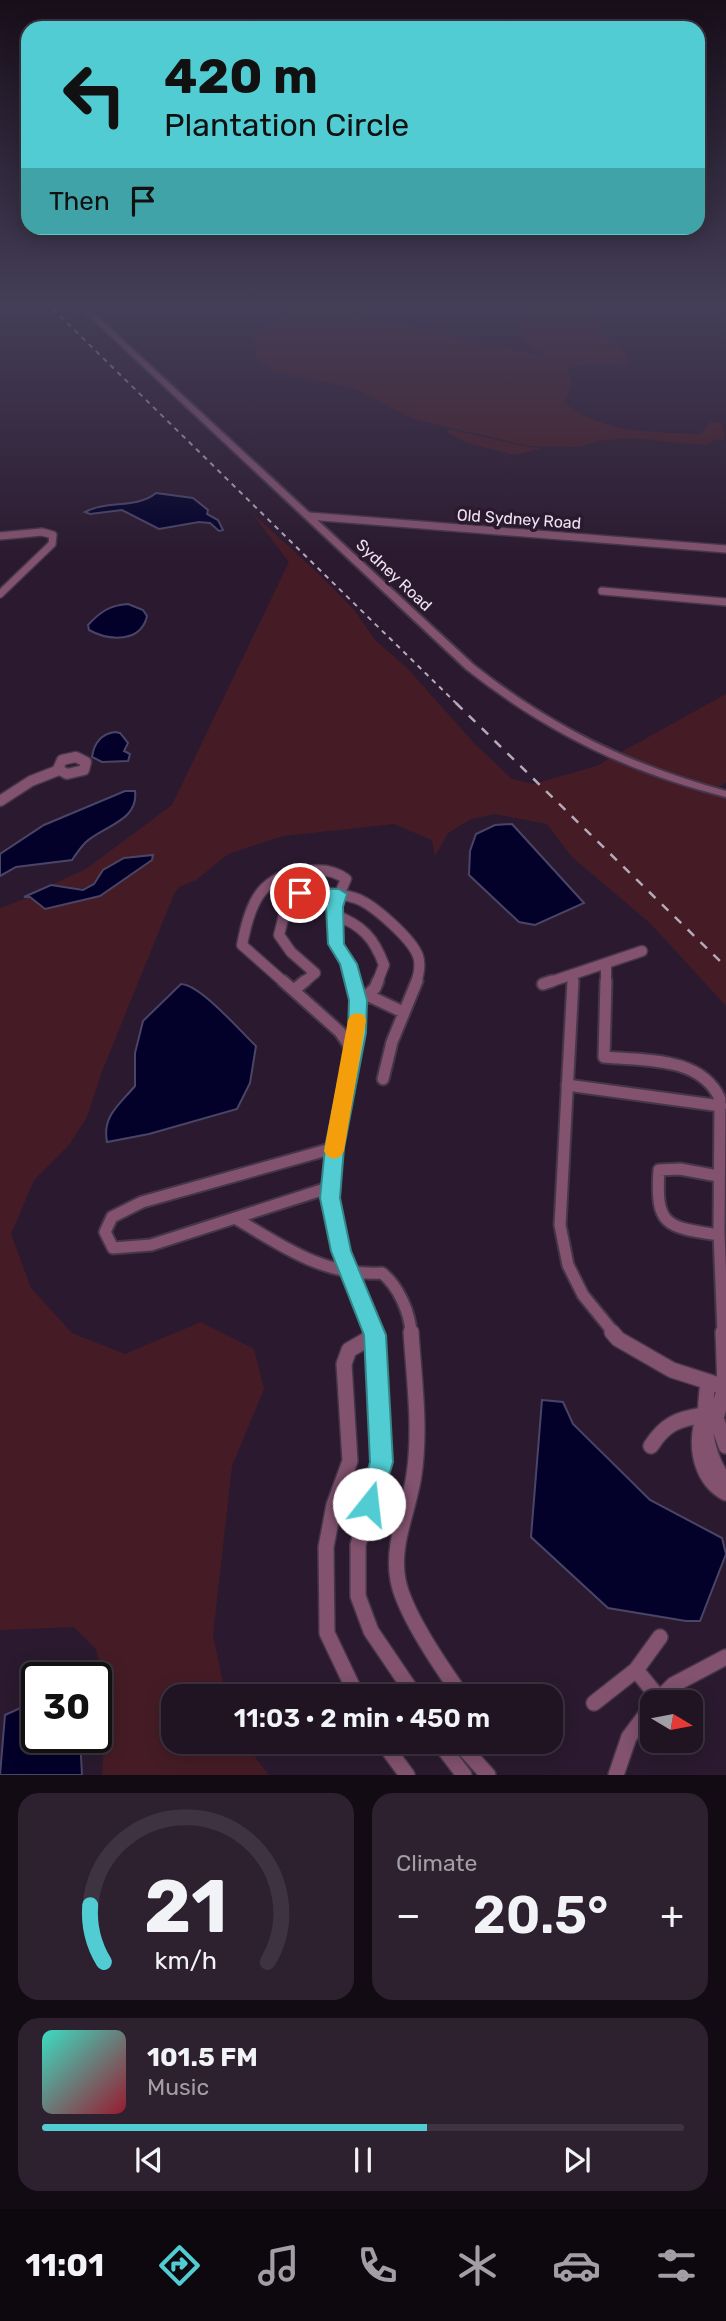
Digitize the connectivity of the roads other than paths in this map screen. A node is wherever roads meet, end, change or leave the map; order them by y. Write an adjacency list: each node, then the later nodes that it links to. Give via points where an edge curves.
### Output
1 (175, 392): 2 (street, Sydney Road)
2 (309, 516): 4 (street, Old Sydney Road); 9 (street, Sydney Road, via 471,668 534,715 614,757)
3 (0, 536): 6 (street, via 53,536 52,544)
4 (726, 549)
5 (602, 591): 7 (street)
6 (0, 594)
7 (726, 602)
8 (59, 770): 10 (street, via 31,780)
9 (726, 794)
10 (0, 801)
11 (339, 894): 12 (street); 17 (street, via 300,893 286,907 279,935 315,973); 17 (street, via 346,879 343,875 315,869 267,884 254,906 242,945); 19 (street, via 357,898 388,918 418,955 420,973)
12 (335, 915): 18 (street, via 336,944); 18 (street, via 359,923 375,940 384,965 375,988)
13 (642, 951): 14 (street)
14 (606, 965): 15 (street); 23 (street, via 604,1057 677,1066)
15 (573, 975): 16 (street); 22 (street)
16 (543, 984)
17 (295, 990): 20 (street, via 340,1032)
18 (363, 1000): 19 (street); 20 (street)
19 (404, 1012): 21 (street)
20 (353, 1051): 25 (street)
21 (383, 1079)
22 (567, 1085): 24 (street); 32 (street, via 560,1225 568,1265 583,1295 618,1339 672,1370)
23 (721, 1088): 24 (street)
24 (721, 1106): 26 (street)
25 (334, 1148): 27 (street); 28 (street, via 142,1202 111,1217 105,1232 113,1248 151,1245)
26 (718, 1176): 29 (street); 29 (street, via 659,1170 656,1199 662,1218 676,1229)
27 (331, 1187): 28 (street); 30 (street, via 341,1251)
28 (235, 1218): 30 (street, via 314,1264)
29 (719, 1235): 33 (street)
30 (351, 1273): 31 (street); 44 (street, via 382,1273 394,1283 411,1324 417,1442 414,1477 397,1548 398,1581 416,1623)
31 (375, 1335): 42 (street, via 349,1350 344,1364 350,1461 334,1505 326,1547 327,1633); 43 (street, via 382,1462 358,1545 358,1596 371,1630)
32 (708, 1382): 33 (street); 34 (street)
33 (725, 1387): 34 (street)
34 (712, 1422): 35 (street, via 674,1419); 36 (street); 37 (street, via 707,1448); 38 (street, via 697,1441 709,1479)
35 (651, 1446)
36 (726, 1446)
37 (726, 1483)
38 (726, 1493)
39 (660, 1637): 41 (street)
40 (726, 1657): 46 (street)
41 (636, 1670): 45 (street); 47 (street)
42 (351, 1684)
43 (408, 1684)
44 (453, 1684)
45 (648, 1690)
46 (668, 1690)
47 (594, 1703)
48 (640, 1720): 55 (street)
49 (392, 1754): 53 (street)
50 (447, 1754): 52 (street)
51 (469, 1754): 54 (street)
52 (461, 1774)
53 (408, 1775)
54 (488, 1775)
55 (616, 1775)

